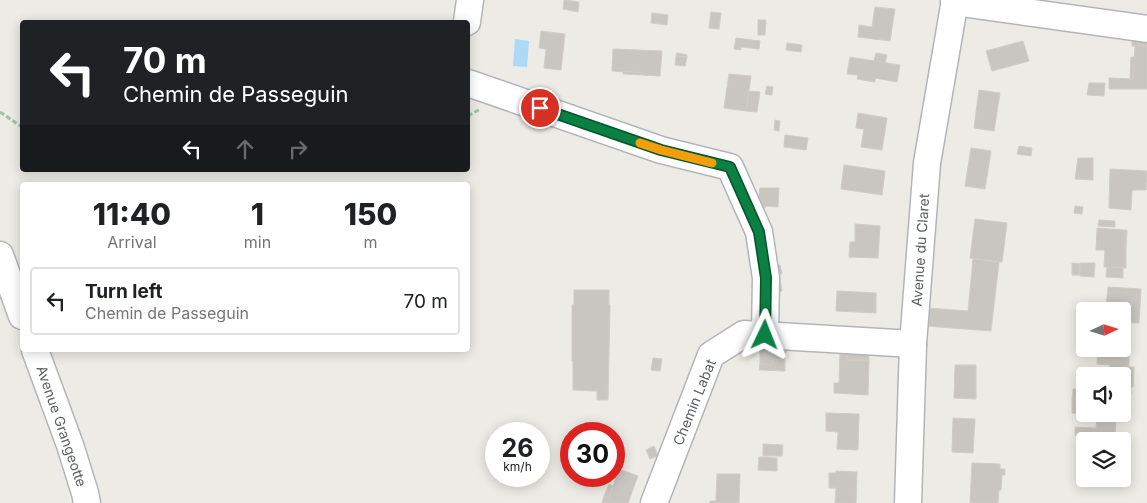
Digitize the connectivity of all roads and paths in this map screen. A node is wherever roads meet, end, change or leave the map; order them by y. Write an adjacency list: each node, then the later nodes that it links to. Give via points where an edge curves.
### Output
1 (470, 0): 3 (street)
2 (954, 1): 4 (street); 11 (street, Avenue du Claret, via 927,163)
3 (467, 20)
4 (1147, 29)
5 (470, 84): 10 (street, via 661,150 730,167 759,232 766,278)
6 (0, 112): 7 (path)
7 (20, 126)
8 (0, 255): 9 (street)
9 (20, 310)
10 (765, 335): 11 (street, Chemin Labat); 14 (street, Chemin Labat, via 744,334 711,355)
11 (913, 344): 15 (street, Avenue du Claret)
12 (36, 352): 13 (street, Avenue Grangeotte, via 70,445)
13 (87, 503)
14 (654, 503)
15 (908, 503)

